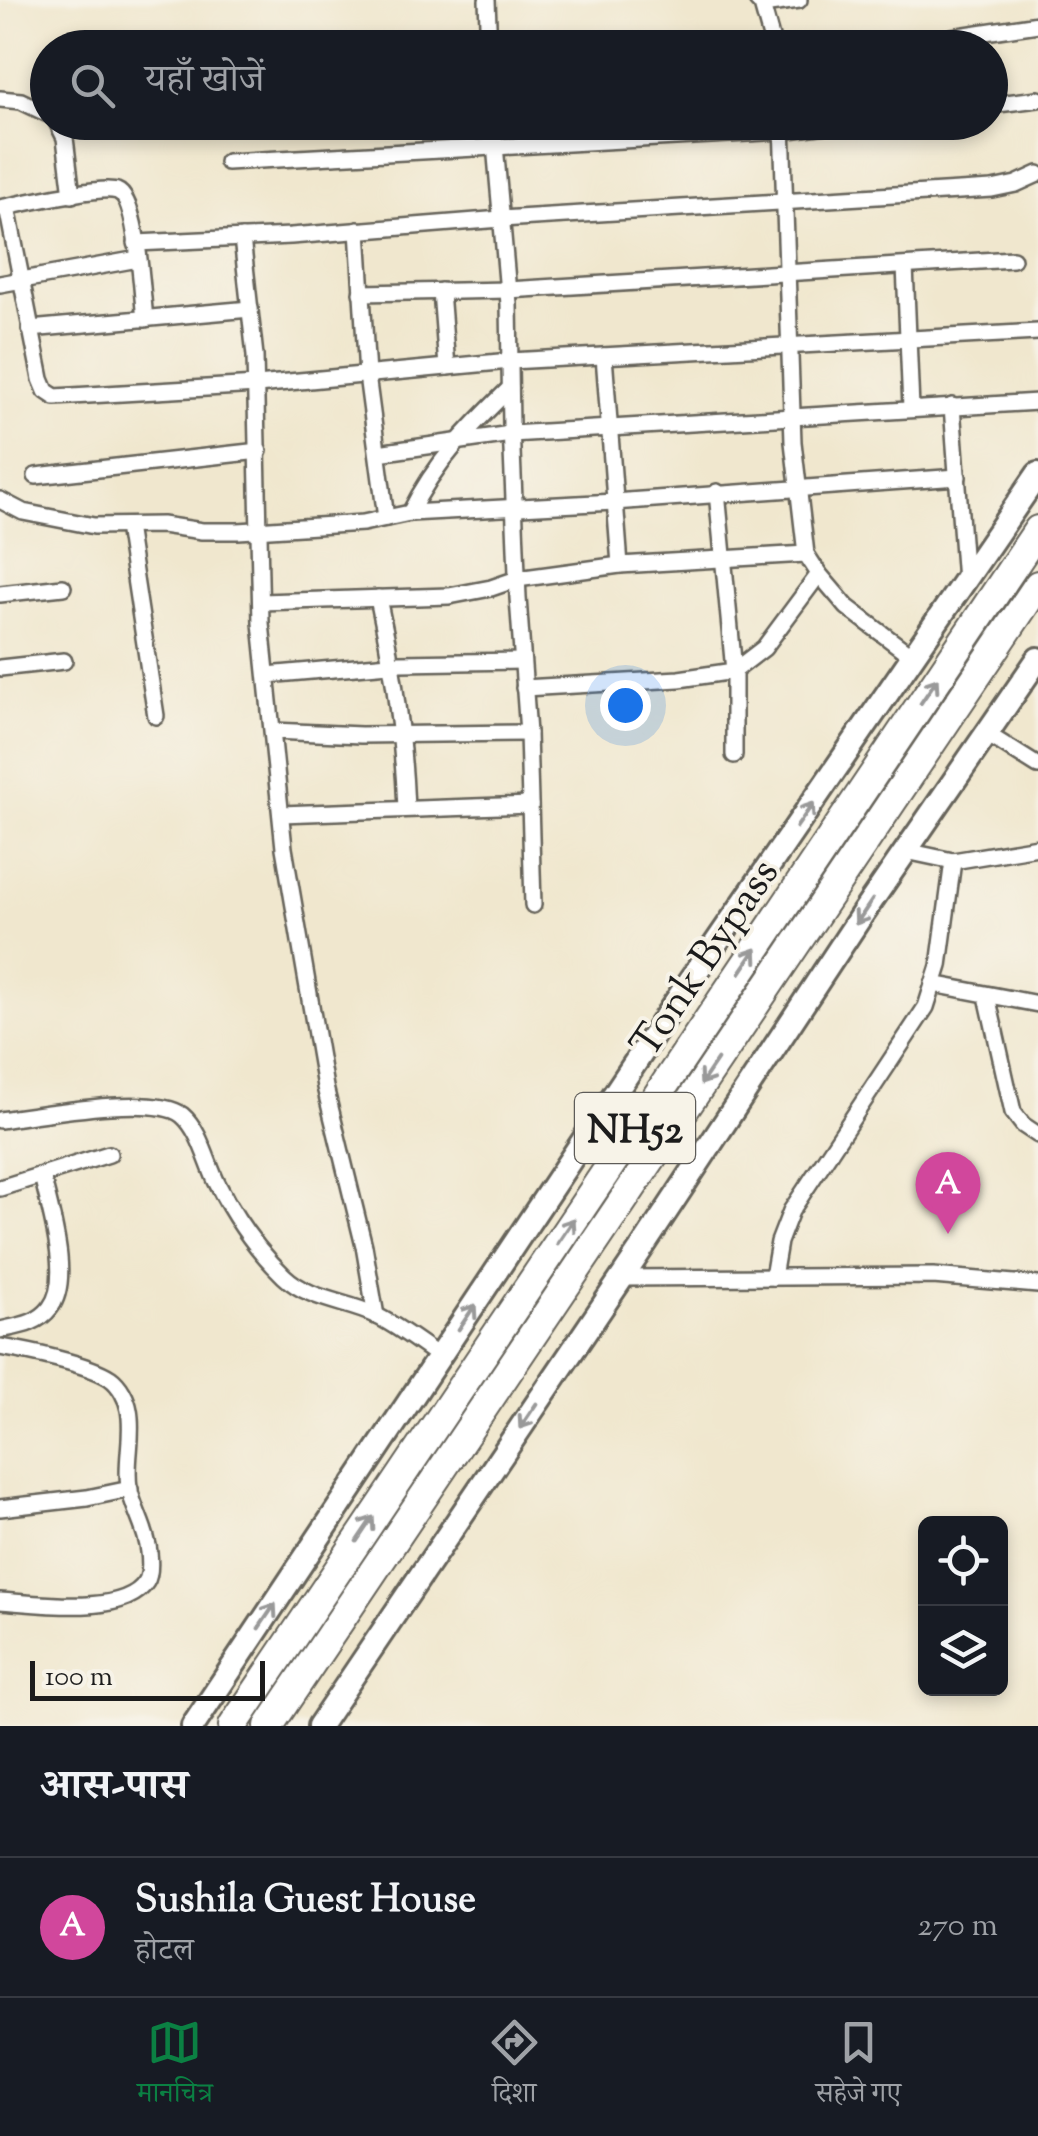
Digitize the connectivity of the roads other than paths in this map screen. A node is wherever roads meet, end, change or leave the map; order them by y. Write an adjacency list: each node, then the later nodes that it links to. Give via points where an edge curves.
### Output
1 (486, 0): 5 (street)
2 (800, 0): 3 (street)
3 (759, 3): 6 (street)
4 (1038, 24): 7 (street)
5 (487, 30)
6 (768, 30)
7 (998, 30)
8 (1038, 98): 10 (street)
9 (0, 100): 11 (street)
10 (1008, 102)
11 (30, 105)
12 (64, 140): 19 (street)
13 (494, 140): 16 (street)
14 (572, 140): 16 (street)
15 (783, 140): 20 (street)
16 (495, 147): 17 (street); 22 (street)
17 (227, 162)
18 (1038, 174): 20 (street, via 992,189)
19 (72, 195): 21 (street); 25 (street, via 102,190 126,196)
20 (786, 203): 22 (street); 28 (street)
21 (3, 207): 29 (street)
22 (501, 218): 23 (street); 31 (street)
23 (358, 230): 24 (street); 33 (street)
24 (242, 238): 25 (street); 34 (street)
25 (137, 251): 29 (street); 35 (street)
26 (1014, 259): 27 (street)
27 (905, 266): 28 (street); 38 (street)
28 (789, 273): 31 (street); 39 (street)
29 (22, 279): 30 (street); 36 (street)
30 (0, 284)
31 (508, 290): 32 (street); 41 (street)
32 (442, 291): 33 (street); 42 (street)
33 (362, 293): 43 (street)
34 (250, 309): 35 (street); 44 (street)
35 (145, 319): 36 (street)
36 (30, 329): 44 (street, via 41,379 56,397)
37 (1038, 332): 38 (street)
38 (908, 340): 39 (street); 48 (street)
39 (791, 346): 40 (street); 49 (street)
40 (604, 356): 41 (street); 50 (street)
41 (510, 361): 42 (street); 45 (street)
42 (446, 367): 43 (street)
43 (366, 375): 44 (street); 54 (street)
44 (257, 385): 53 (street)
45 (510, 388): 51 (street); 52 (street)
46 (1038, 402): 47 (street)
47 (952, 406): 48 (street); 57 (street)
48 (911, 408): 49 (street)
49 (793, 416): 50 (street); 58 (street)
50 (608, 428): 51 (street); 61 (street)
51 (511, 434): 52 (street); 62 (street)
52 (456, 441): 54 (street); 63 (street)
53 (259, 451): 56 (street); 67 (street)
54 (378, 453): 64 (street)
55 (1038, 474): 73 (street)
56 (36, 476)
57 (958, 476): 58 (street); 73 (street)
58 (798, 486): 59 (street); 68 (street)
59 (717, 492): 61 (street); 69 (street)
60 (0, 500): 65 (street, via 56,520)
61 (614, 502): 62 (street); 70 (street)
62 (514, 506): 63 (street); 72 (street)
63 (410, 512): 64 (street)
64 (386, 518): 67 (street)
65 (128, 526): 67 (street); 88 (street)
66 (1038, 530): 121 (highway, Tonk Bypass / NH52, one-way to 66)
67 (260, 531): 78 (street)
68 (806, 554): 69 (street); 71 (street)
69 (725, 559): 70 (street); 85 (street)
70 (620, 566): 72 (street)
71 (818, 574): 79 (street); 85 (street, via 764,648)
72 (517, 579): 77 (street, via 449,596); 82 (street)
73 (965, 581): 79 (street)
74 (1038, 585): 122 (highway, NH52, one-way to 122)
75 (63, 587): 76 (street)
76 (0, 594)
77 (378, 598): 78 (street); 83 (street)
78 (261, 602): 86 (street)
79 (913, 657): 116 (street, one-way to 79)
80 (1038, 659): 92 (street)
81 (64, 660): 84 (street)
82 (522, 660): 83 (street); 87 (street)
83 (394, 664): 86 (street); 91 (street)
84 (0, 668)
85 (734, 670): 87 (street, via 680,680); 93 (street)
86 (268, 675): 89 (street)
87 (524, 688): 90 (street)
88 (156, 716)
89 (273, 732): 91 (street); 97 (street)
90 (528, 733): 91 (street); 95 (street)
91 (403, 734): 96 (street)
92 (986, 734): 94 (street); 99 (street)
93 (734, 755)
94 (1038, 766)
95 (530, 805): 96 (street); 101 (street)
96 (406, 808): 97 (street)
97 (281, 814): 113 (street, via 325,1087)
98 (1038, 847): 100 (street)
99 (906, 851): 100 (street); 111 (street, one-way to 111)
100 (953, 861): 102 (street)
101 (533, 905)
102 (933, 984): 103 (street); 110 (street, via 895,1057 791,1210)
103 (987, 996): 104 (street); 106 (street, via 1013,1112)
104 (1038, 1004)
105 (0, 1120): 113 (street, via 130,1105 180,1113 255,1245 287,1279 317,1297)
106 (1038, 1135)
107 (109, 1154): 108 (street)
108 (42, 1175): 109 (street); 114 (street, via 60,1266 57,1295 34,1322)
109 (0, 1188)
110 (773, 1277): 111 (street); 112 (street, via 933,1276)
111 (622, 1278): 123 (street, one-way to 123)
112 (1038, 1286)
113 (376, 1316): 116 (street)
114 (0, 1330)
115 (0, 1347): 117 (street, via 92,1371 122,1392 129,1410)
116 (440, 1357): 120 (street, one-way to 116)
117 (130, 1489): 118 (street); 119 (street, via 150,1554 150,1574 136,1592 103,1604)
118 (0, 1508)
119 (0, 1601)
120 (193, 1726)
121 (232, 1726)
122 (268, 1726)
123 (319, 1726)

